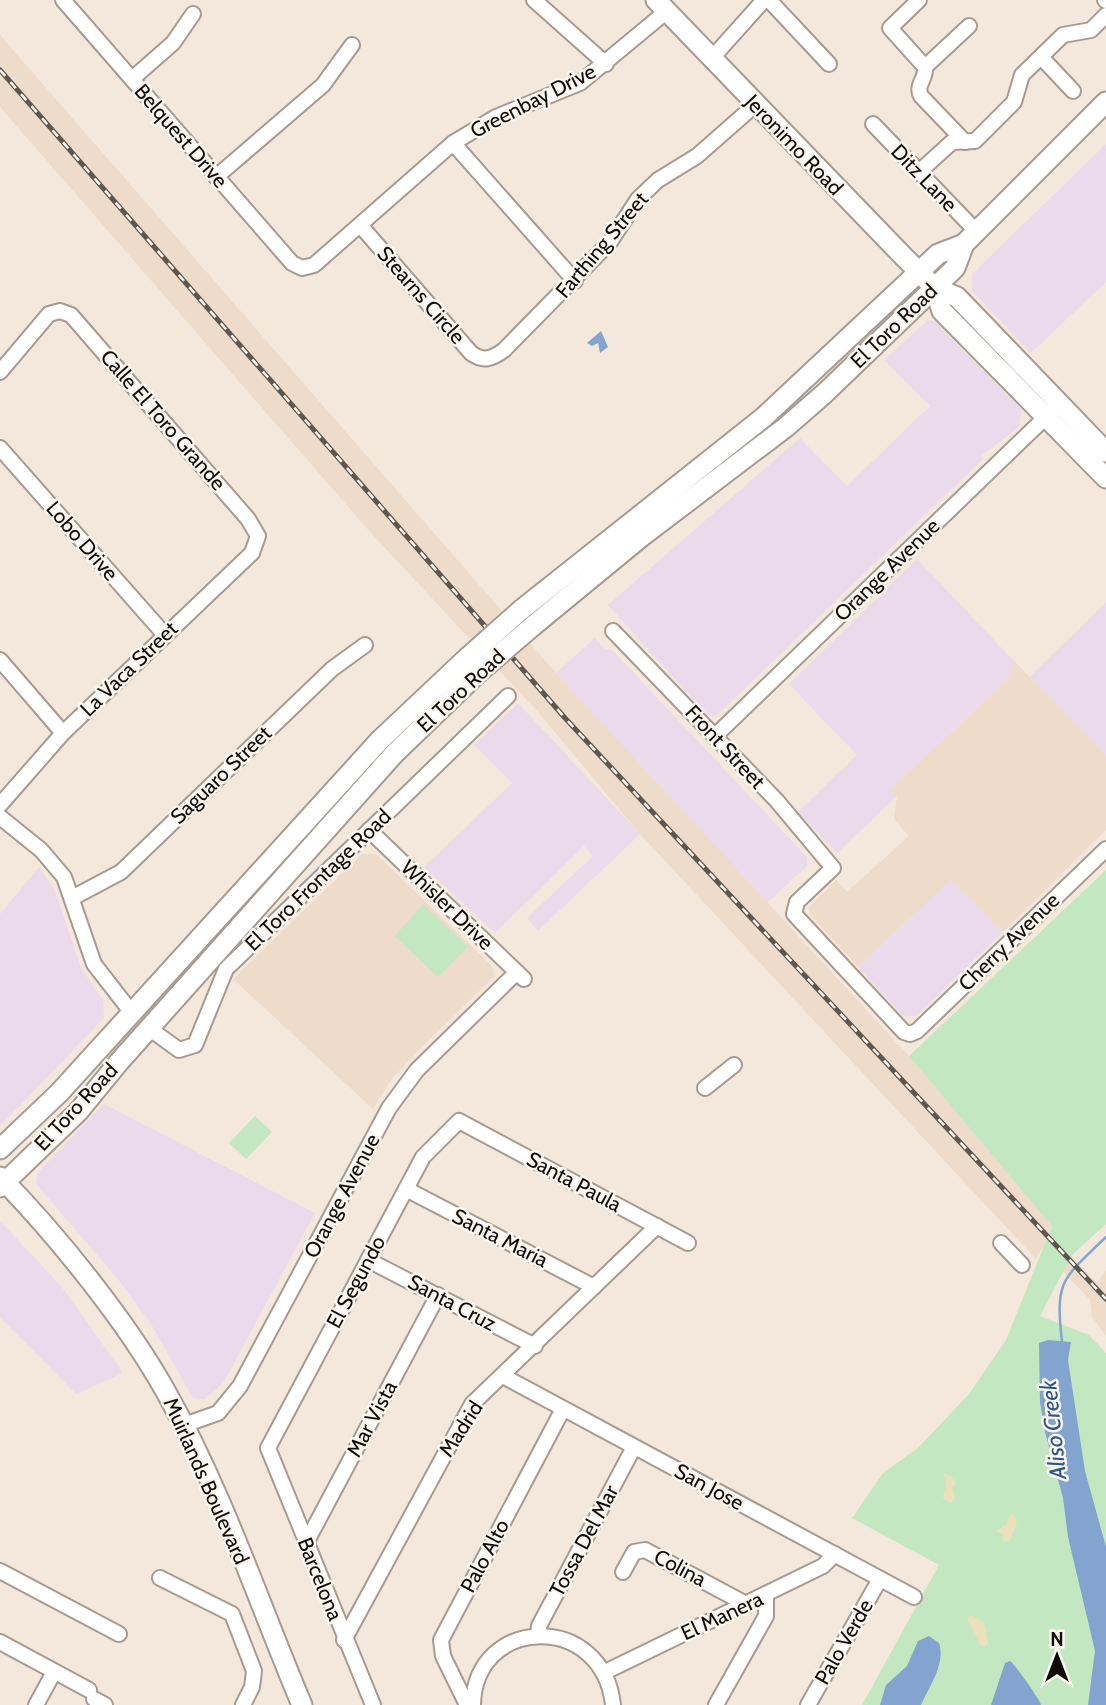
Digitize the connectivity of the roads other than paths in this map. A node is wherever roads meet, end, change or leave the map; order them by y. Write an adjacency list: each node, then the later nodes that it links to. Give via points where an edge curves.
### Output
1 (64, 0): 15 (street, Belquest Drive)
2 (534, 0): 12 (street)
3 (767, 0): 11 (street); 13 (street)
4 (919, 0): 14 (street, via 890,28)
5 (661, 6): 11 (main road, Jeronimo Road); 12 (street, Greenbay Drive)
6 (193, 14): 15 (street, via 173,43)
7 (1106, 15): 10 (street, via 1091,30 1063,35)
8 (969, 26): 14 (street)
9 (352, 45): 23 (street, via 323,85)
10 (1041, 57): 16 (street); 20 (street, via 1022,75 1014,102 975,141)
11 (712, 58): 18 (main road, Jeronimo Road)
12 (606, 64): 21 (street, Greenbay Drive, via 580,83 496,117)
13 (829, 64)
14 (925, 67): 20 (street, via 920,96)
15 (132, 79): 23 (street, Belquest Drive)
16 (1073, 91)
17 (1106, 102): 25 (main road, El Toro Road)
18 (755, 105): 27 (main road, Jeronimo Road); 28 (street, Farthing Street, via 638,199 610,242)
19 (873, 124): 22 (street, Ditz Lane)
20 (965, 142): 22 (street, via 952,142)
21 (453, 143): 24 (street, Greenbay Drive); 28 (street)
22 (919, 172): 25 (street, Ditz Lane, via 948,203)
23 (216, 177): 26 (street, Belquest Drive, via 292,263)
24 (360, 225): 26 (street, Greenbay Drive, via 314,265); 30 (street, Stearns Circle, via 471,353)
25 (970, 237): 27 (main road, El Toro Road, via 938,254); 29 (main road, El Toro Road, via 955,268)
26 (302, 268)
27 (919, 272): 29 (main road, Jeronimo Road); 37 (main road, El Toro Road, via 764,417)
28 (575, 281): 30 (street, Farthing Street, via 503,350)
29 (934, 287): 32 (main road, Jeronimo Road, via 957,297); 37 (main road, El Toro Road, via 786,427)
30 (485, 359)
31 (0, 372): 36 (street, Calle El Toro Grande, via 40,322 60,311 80,324)
32 (1053, 410): 34 (main road, Jeronimo Road); 35 (main road, Jeronimo Road); 45 (street, Orange Avenue)
33 (0, 448): 39 (street, Lobo Drive)
34 (1106, 452)
35 (1106, 478)
36 (258, 536): 39 (street, La Vaca Street, via 252,553)
37 (527, 618): 42 (main road, El Toro Road, bridge)
38 (613, 631): 45 (street, Front Street)
39 (165, 635): 44 (street, La Vaca Street)
40 (365, 645): 50 (street, Saguaro Street, via 332,668 121,872)
41 (0, 660): 44 (street)
42 (473, 665): 53 (main road, El Toro Road, via 380,740); 54 (main road, El Toro Road)
43 (508, 696): 48 (street, El Toro Frontage Road)
44 (63, 733): 46 (street, La Vaca Street)
45 (715, 736): 51 (street, Front Street, via 833,868)
46 (0, 806)
47 (0, 817): 50 (street, via 46,855 64,877)
48 (369, 830): 52 (street, Whisler Drive); 54 (street, El Toro Frontage Road, via 226,969 195,1045 179,1049)
49 (1106, 849): 51 (street, Cherry Avenue, via 910,1034 898,1028 797,919)
50 (72, 898): 53 (street, via 94,964)
51 (794, 909)
52 (520, 976): 71 (street, Orange Avenue, via 417,1070 389,1108 240,1386 218,1413)
53 (132, 1013): 54 (main road); 58 (main road, El Toro Road, via 59,1094)
54 (150, 1029): 59 (main road, El Toro Road, via 78,1112)
55 (734, 1065): 56 (street)
56 (705, 1088)
57 (459, 1121): 60 (street, El Segundo, via 423,1157); 61 (street, Santa Paula)
58 (0, 1149)
59 (2, 1182): 71 (main road, Muirlands Boulevard, via 65,1251 124,1328)
60 (406, 1189): 64 (street, El Segundo); 66 (street, Santa Maria)
61 (657, 1226): 62 (street, Santa Paula); 66 (street, Madrid)
62 (688, 1243)
63 (1001, 1243): 65 (street)
64 (368, 1260): 67 (street, Santa Cruz); 73 (street, El Segundo, via 270,1443)
65 (1022, 1265)
66 (594, 1287): 68 (street, Madrid)
67 (438, 1296): 68 (street, Santa Cruz); 74 (street, Mar Vista)
68 (535, 1346): 69 (street, Madrid)
69 (503, 1376): 70 (street, San Jose); 85 (street, Madrid, via 466,1413)
70 (563, 1409): 72 (street, San Jose); 94 (street, Palo Alto, via 441,1640 443,1657)
71 (184, 1425): 92 (main road, Muirlands Boulevard)
72 (634, 1447): 75 (street, San Jose); 84 (street, Tossa Del Mar, via 539,1626)
73 (269, 1453): 74 (street, Barcelona)
74 (306, 1543): 85 (street, Barcelona)
75 (835, 1555): 79 (street, San Jose); 80 (street, El Manera, via 823,1566)
76 (0, 1571): 83 (street)
77 (622, 1572): 82 (street, Colina, via 634,1552 645,1550)
78 (160, 1578): 91 (street, via 232,1614 255,1678)
79 (880, 1579): 81 (street, San Jose); 97 (street, Palo Verde)
80 (766, 1594): 82 (street, El Manera); 96 (street, via 766,1616)
81 (914, 1597)
82 (746, 1604): 88 (street, El Manera)
83 (119, 1634)
84 (538, 1636): 88 (street, via 561,1638 582,1647); 94 (street, via 516,1641 489,1660 477,1679)
85 (344, 1640): 93 (street, Barcelona)
86 (0, 1642): 87 (street)
87 (54, 1672): 89 (street); 90 (street)
88 (605, 1672): 95 (street)
89 (96, 1698)
90 (36, 1705)
91 (243, 1705)
92 (302, 1705)
93 (373, 1705)
94 (470, 1705)
95 (613, 1705)
96 (716, 1705)
97 (808, 1705)

